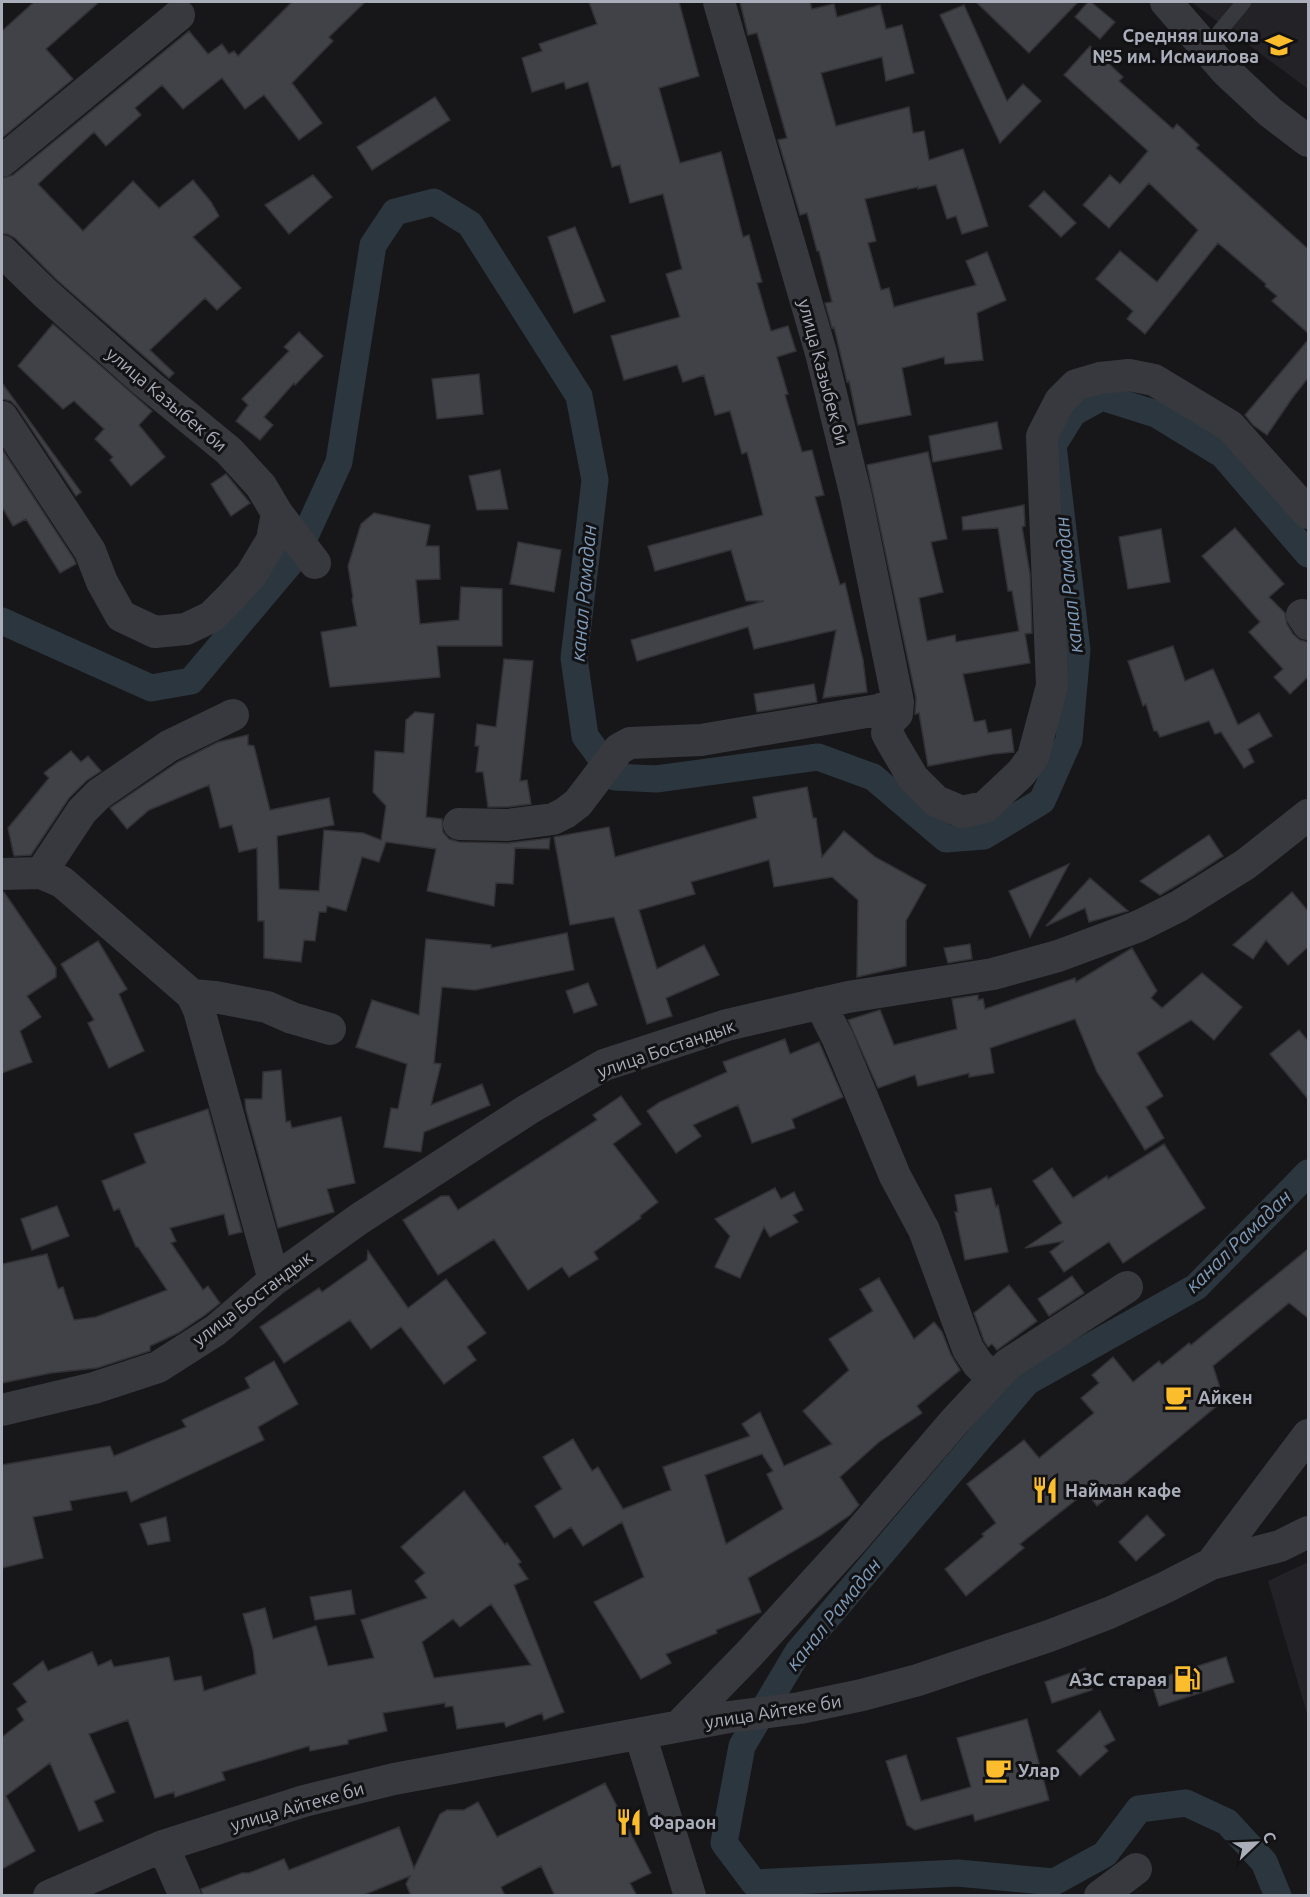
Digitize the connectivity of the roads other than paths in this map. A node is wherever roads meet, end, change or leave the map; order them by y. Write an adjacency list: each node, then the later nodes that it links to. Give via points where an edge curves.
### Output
1 (719, 2): 13 (street, улица Казыбек би, via 821,352 856,495)
2 (1166, 2): 5 (street)
3 (1244, 2): 5 (lane)
4 (179, 15): 7 (street)
5 (1213, 41): 6 (street, via 1226,71)
6 (1308, 141)
7 (2, 161)
8 (2, 250): 11 (street, улица Казыбек би, via 137,375 229,451 261,486)
9 (2, 417): 11 (street, via 85,543 121,616 155,632 186,629 211,617 251,574)
10 (1308, 513): 13 (street, via 1230,426 1154,380 1129,375 1076,385 1060,401 1042,436 1052,686 1033,757 985,807 962,812 936,801 913,778 893,744 889,722 897,714)
11 (284, 523): 12 (street, улица Казыбек би)
12 (315, 563)
13 (898, 702): 16 (street, via 878,710 701,740 630,743 619,749 578,803 553,819 508,825)
14 (232, 715): 17 (street, via 169,746 99,794 82,811)
15 (1308, 815): 20 (street, улица Бостандык, via 1246,864 1139,926 1058,956 993,974)
16 (459, 824)
17 (40, 873): 18 (street); 19 (street, via 62,882)
18 (2, 874)
19 (192, 995): 21 (street, via 267,1007); 22 (street)
20 (820, 1003): 22 (street, улица Бостандык, via 727,1026 604,1065 359,1219); 24 (street, via 895,1176 924,1230 968,1349)
21 (330, 1029)
22 (273, 1280): 25 (street, улица Бостандык, via 216,1330 158,1366 94,1388)
23 (1126, 1287): 24 (street, via 1008,1364)
24 (994, 1379): 29 (street, via 845,1549)
25 (2, 1410)
26 (1308, 1435): 28 (street, улица Айтеке би)
27 (1308, 1532): 28 (street, via 1280,1546)
28 (1211, 1564): 29 (street, улица Айтеке би, via 1109,1613 918,1680 800,1708)
29 (679, 1726): 30 (street, улица Айтеке би)
30 (640, 1734): 31 (street, улица Айтеке би, via 394,1779 304,1801); 35 (street)
31 (163, 1846): 33 (street, улица Айтеке би); 34 (street)
32 (1136, 1869): 36 (street)
33 (49, 1896)
34 (185, 1896)
35 (690, 1896)
36 (1100, 1896)

